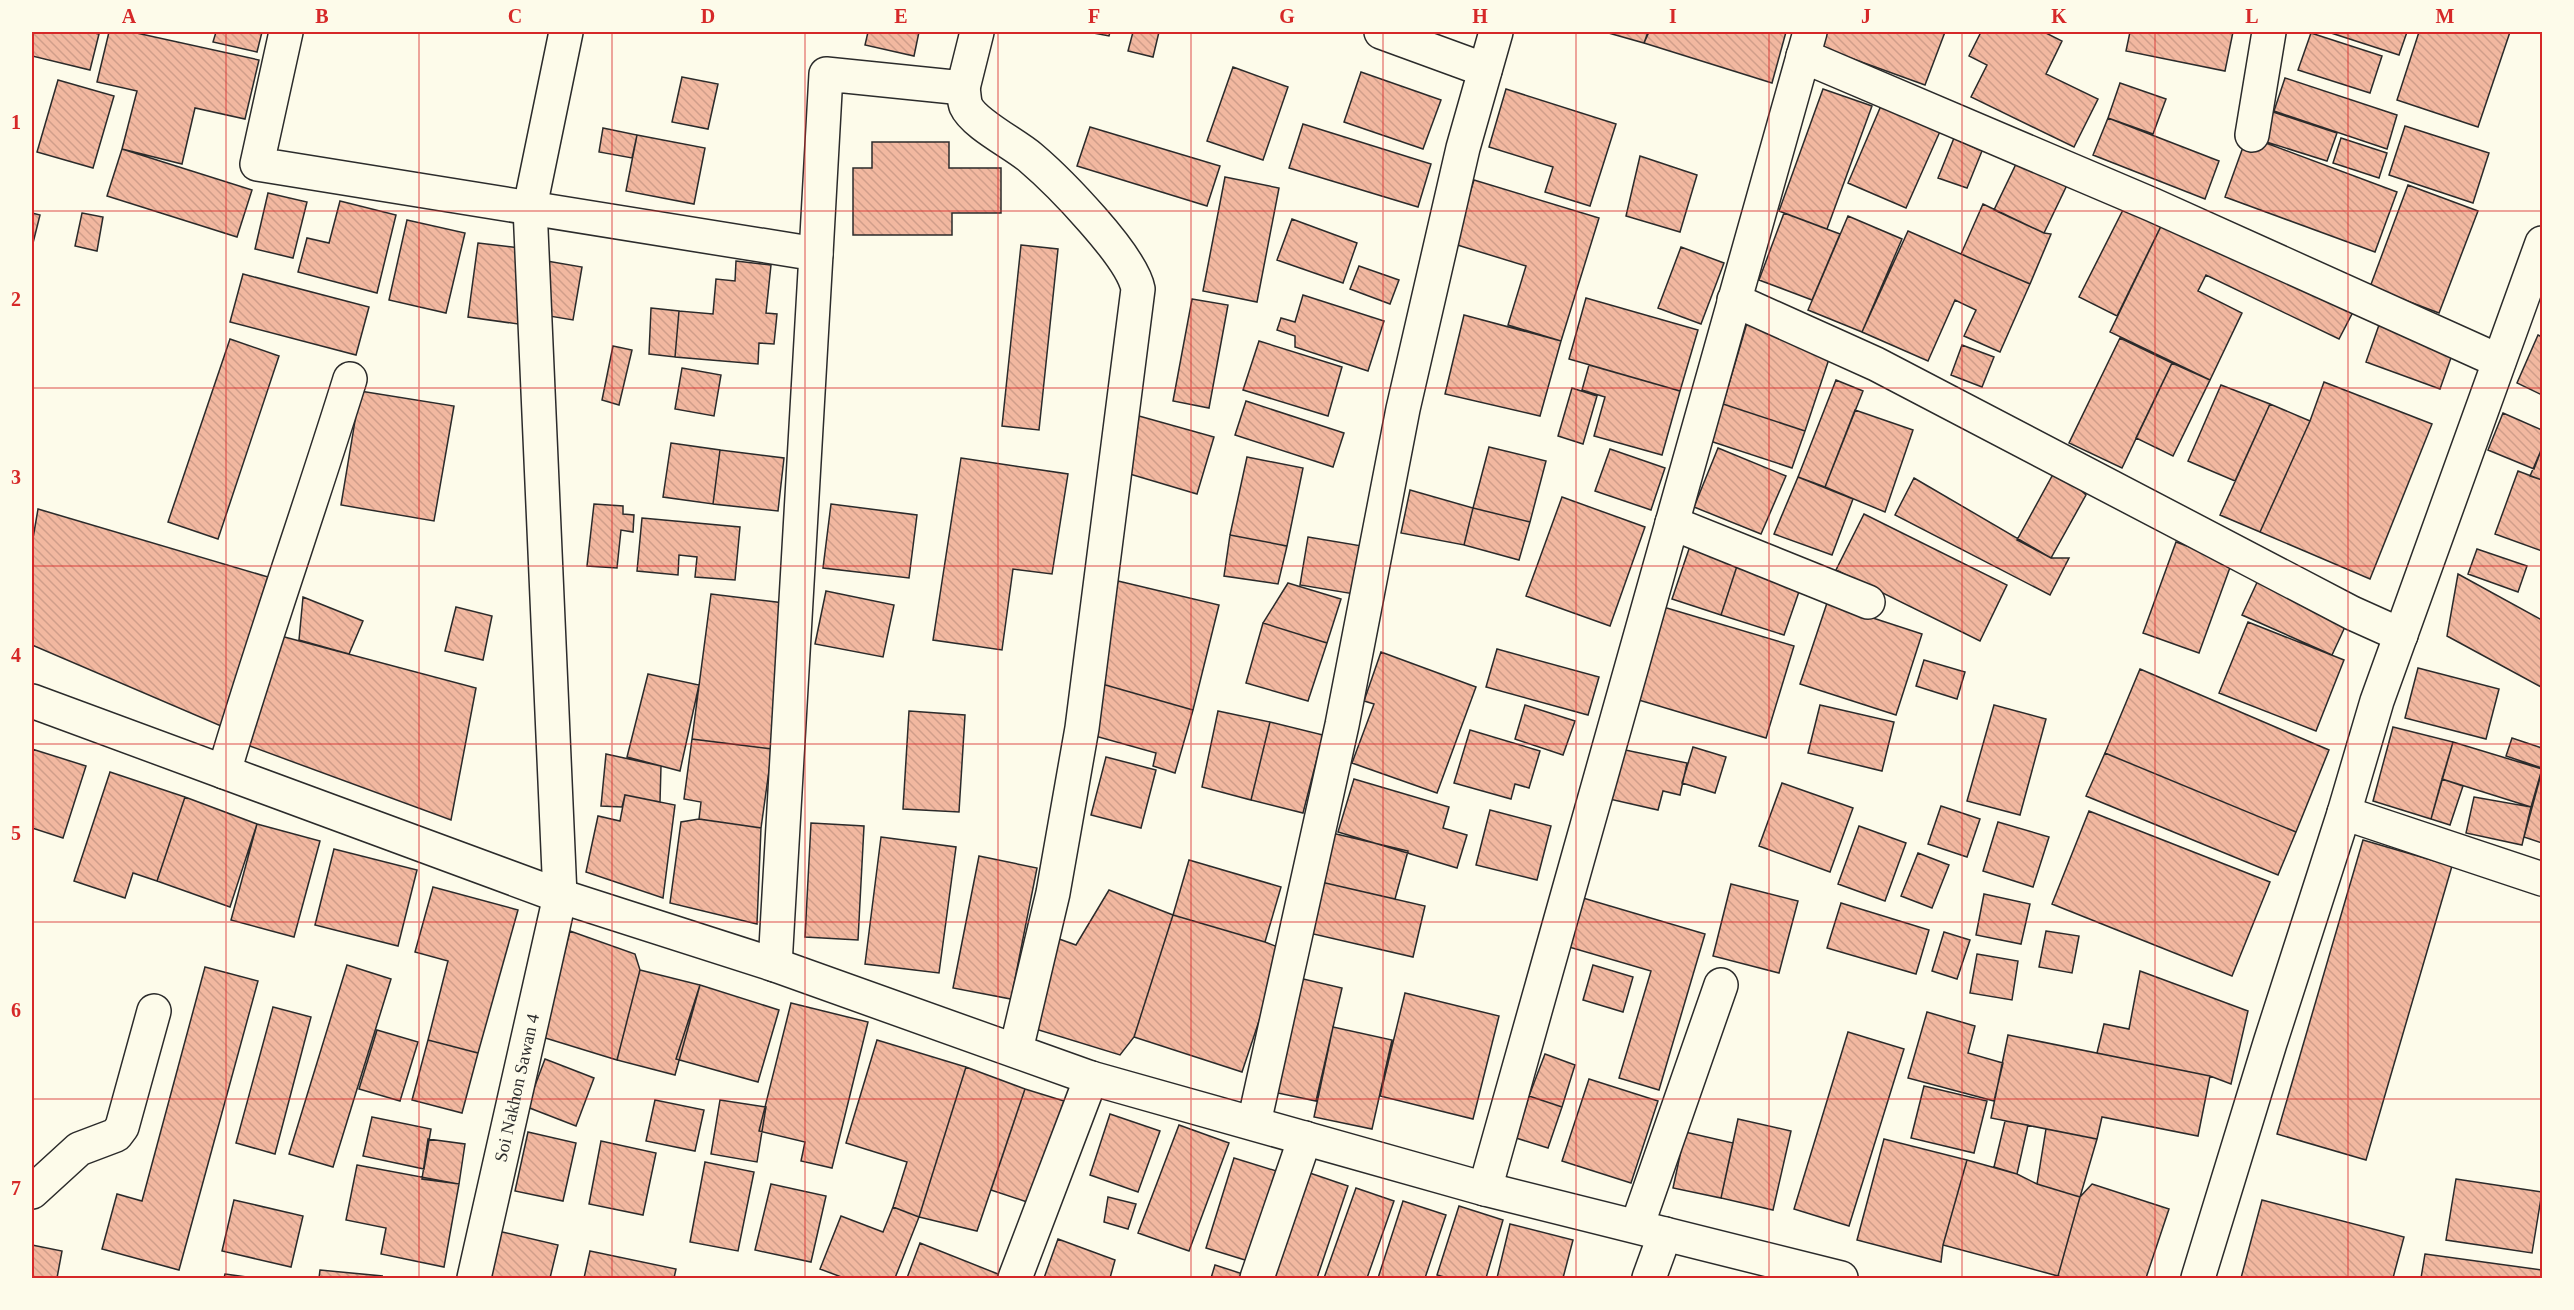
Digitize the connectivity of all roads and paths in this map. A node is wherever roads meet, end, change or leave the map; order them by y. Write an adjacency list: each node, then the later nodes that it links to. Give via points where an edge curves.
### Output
1 (286, 32): 11 (street, via 257,164)
2 (566, 32): 11 (street, Soi Nakhon Sawan 4)
3 (977, 32): 9 (street)
4 (1381, 32): 8 (street)
5 (1496, 32): 8 (street)
6 (2270, 32): 10 (street)
7 (1806, 44): 14 (street); 16 (street)
8 (1485, 70): 31 (street, via 1402,409 1342,725)
9 (963, 88): 13 (street, via 826,74); 29 (street, via 966,106 978,119 1032,158 1108,238 1127,262 1138,289 1078,751 1053,893)
10 (2252, 135)
11 (530, 207): 13 (street); 25 (street, Soi Nakhon Sawan 4)
12 (2542, 243): 15 (street)
13 (816, 254): 26 (street)
14 (1734, 300): 18 (street); 20 (street, via 1876,364 2342,608)
15 (2533, 303): 16 (street)
16 (2499, 362): 20 (street)
17 (350, 379): 22 (street, via 308,515 260,649)
18 (1672, 523): 19 (street); 33 (street)
19 (1868, 602)
20 (2401, 635): 23 (street)
21 (32, 701): 22 (street)
22 (224, 772): 25 (street)
23 (2344, 813): 24 (street); 41 (street)
24 (2542, 879)
25 (560, 896): 26 (street); 36 (street, Soi Nakhon Sawan 4)
26 (775, 965): 29 (street)
27 (1721, 985): 35 (street)
28 (154, 1011): 34 (street, via 122,1127 116,1135 79,1149)
29 (1016, 1050): 30 (street)
30 (1091, 1078): 31 (street); 37 (street)
31 (1254, 1123): 32 (street)
32 (1305, 1138): 33 (street); 38 (street)
33 (1485, 1189): 35 (street)
34 (32, 1192)
35 (1651, 1230): 39 (street); 40 (street)
36 (474, 1278)
37 (1015, 1278)
38 (1257, 1278)
39 (1649, 1278)
40 (1841, 1278)
41 (2198, 1278)

